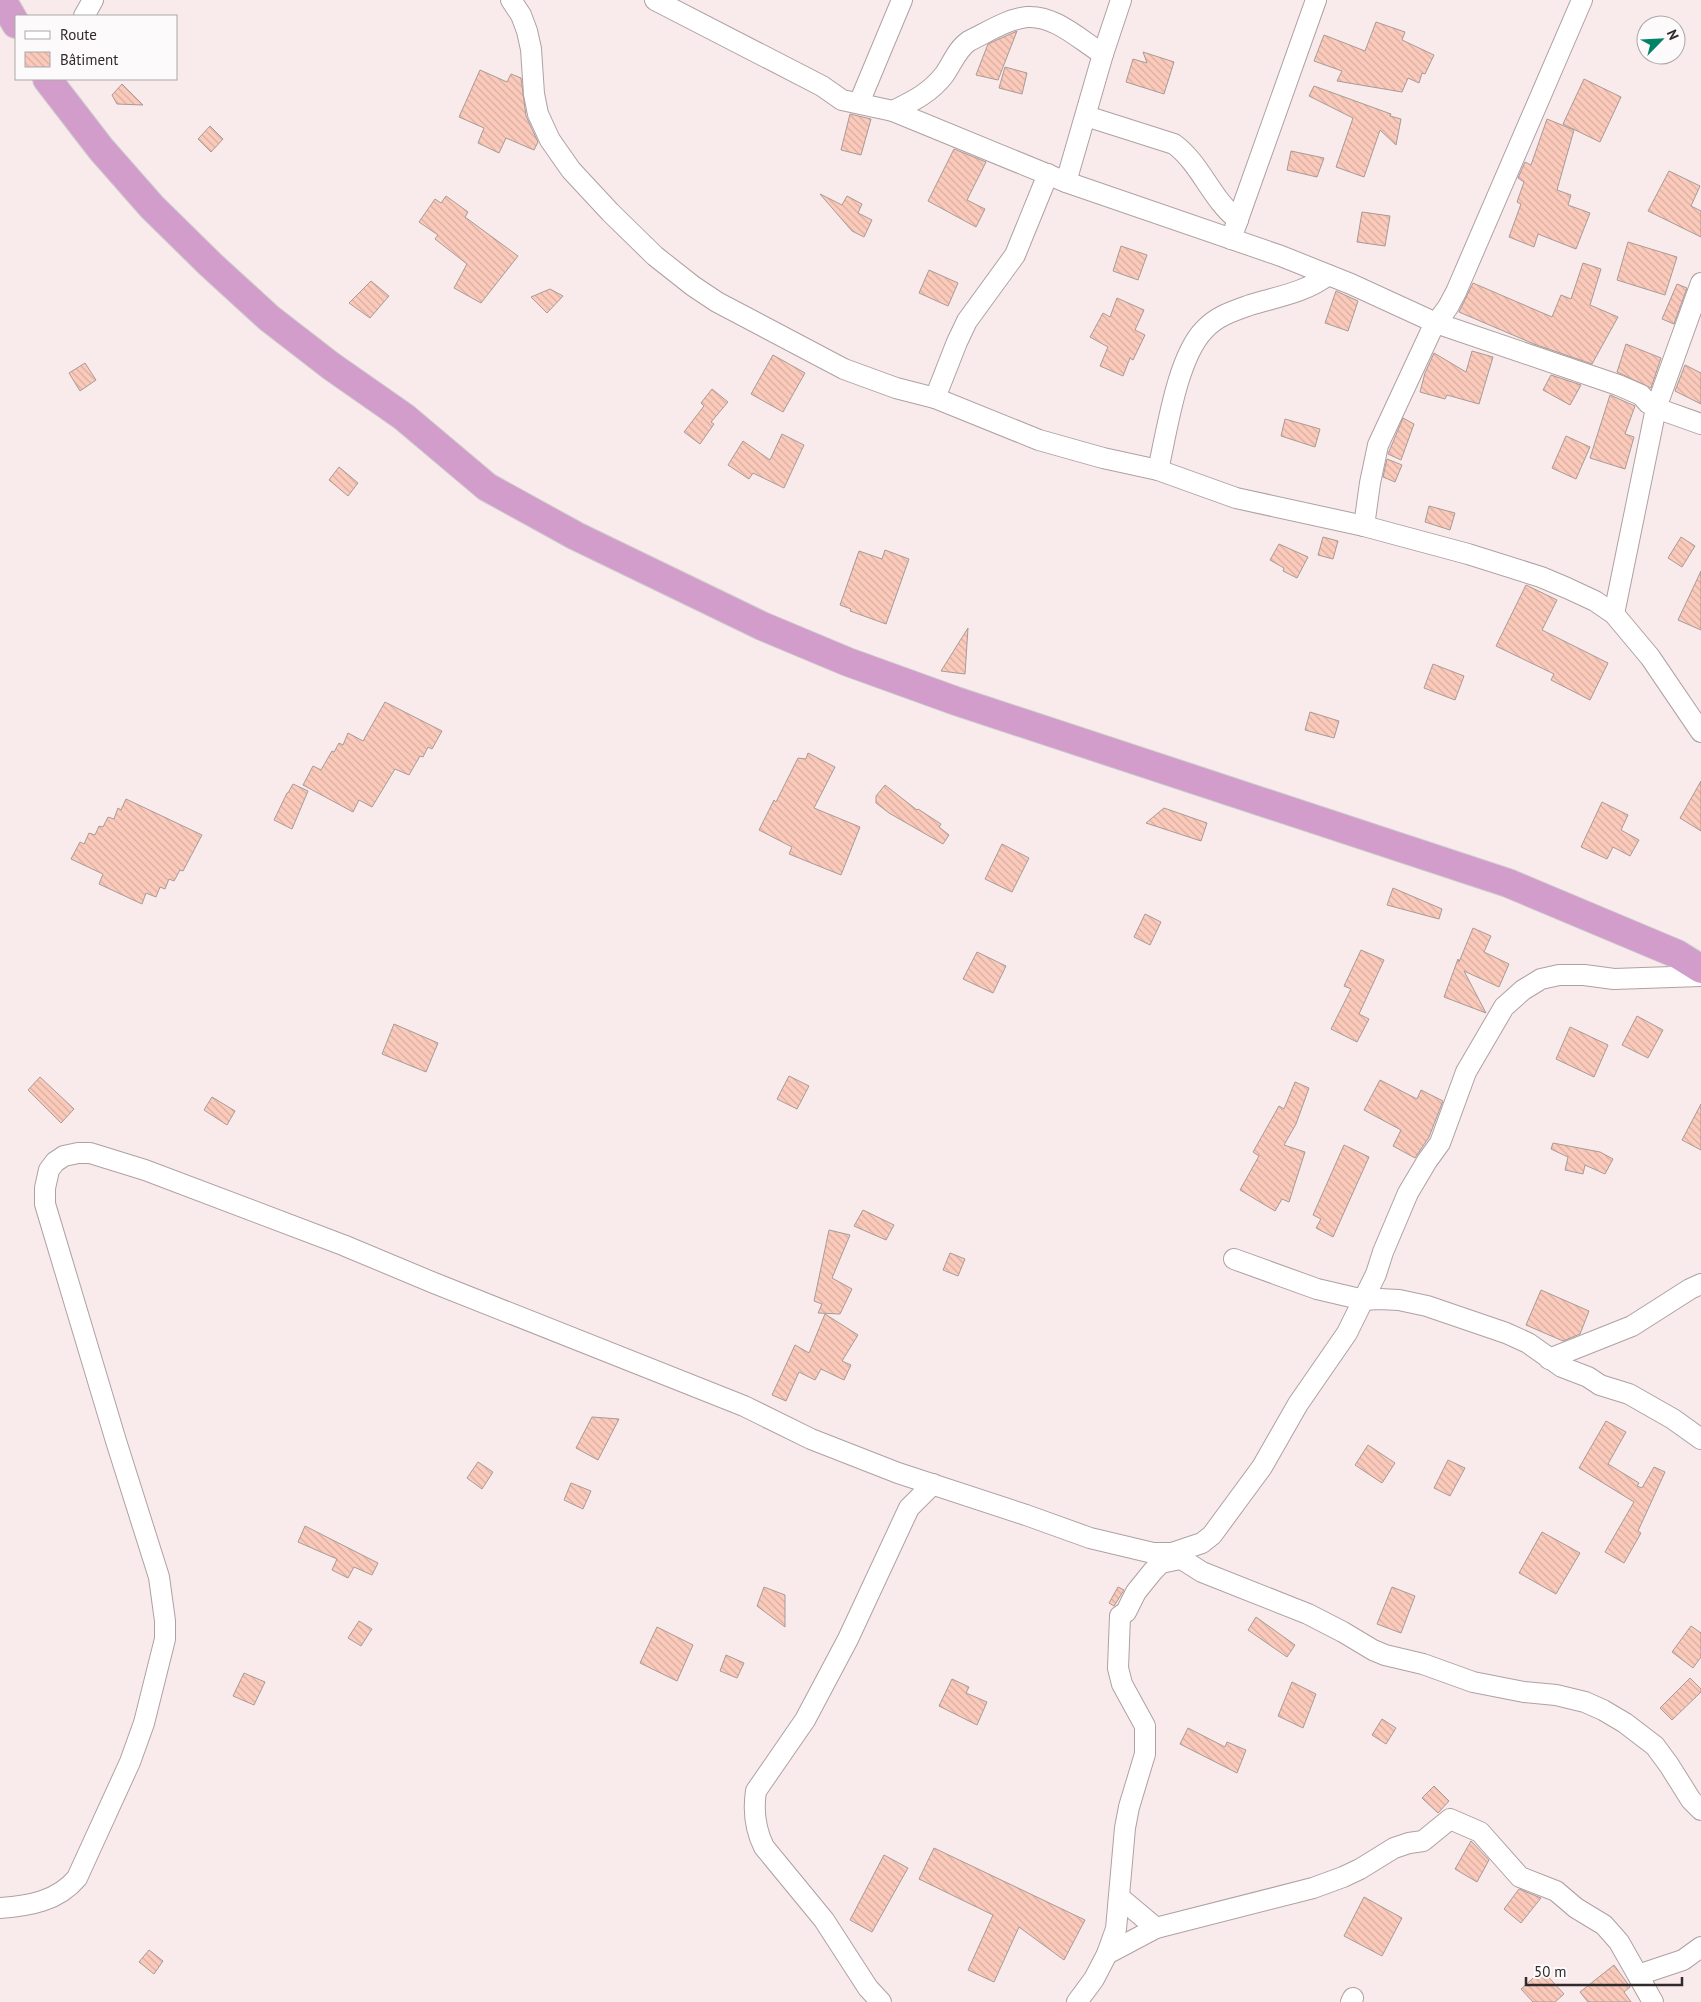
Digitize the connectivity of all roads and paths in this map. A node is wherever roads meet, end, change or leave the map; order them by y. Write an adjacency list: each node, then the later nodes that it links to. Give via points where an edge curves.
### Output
1 (2, 0): 10 (highway)
2 (92, 0): 9 (street)
3 (511, 0): 22 (street, via 527,31 538,114 550,140 571,170 655,256 717,302 844,369)
4 (655, 0): 13 (street, via 822,86 834,96)
5 (902, 0): 13 (street)
6 (1121, 0): 11 (street)
7 (1316, 0): 18 (street)
8 (1582, 0): 21 (street, via 1456,292)
9 (84, 15)
10 (15, 22)
11 (1103, 54): 14 (street, via 1059,25 1042,18 1013,20 963,45 934,87); 15 (street)
12 (50, 81): 29 (highway, via 101,148 152,207 269,318 404,418 487,487 576,536 762,626 848,662 1047,732 1508,883 1676,954)
13 (859, 103): 14 (street)
14 (893, 111): 16 (street)
15 (1086, 116): 17 (street); 18 (street, via 1174,144 1183,151 1222,205)
16 (1048, 174): 17 (street); 22 (street, via 1015,255 967,321)
17 (1066, 182): 18 (street)
18 (1234, 229): 19 (street)
19 (1328, 275): 21 (street); 25 (street, via 1320,282 1228,312 1204,329 1189,352 1179,378)
20 (1701, 283): 23 (street)
21 (1436, 323): 23 (street, via 1618,385 1641,395); 26 (street, via 1378,445)
22 (935, 398): 25 (street, via 1039,440)
23 (1656, 408): 24 (street); 27 (street)
24 (1701, 424)
25 (1158, 470): 26 (street, via 1236,498)
26 (1364, 526): 27 (street, via 1541,577 1595,601)
27 (1614, 614): 28 (street, via 1650,658)
28 (1701, 732)
29 (1701, 969)
30 (1701, 976): 33 (street, via 1614,979 1559,975 1542,979 1522,990 1504,1007 1466,1072 1440,1143 1408,1193)
31 (1234, 1258): 33 (street, via 1317,1289)
32 (1701, 1284): 34 (street, via 1632,1326)
33 (1364, 1300): 34 (street, via 1399,1300 1448,1313 1528,1343); 37 (street, via 1347,1333 1298,1404 1262,1467 1212,1535 1202,1544)
34 (1549, 1359): 35 (street, via 1600,1385 1629,1394)
35 (1701, 1439)
36 (933, 1484): 37 (street, via 1090,1538); 40 (street, via 811,1439 744,1406 343,1245 145,1170 90,1154 64,1156 49,1170 45,1204 159,1576 164,1600 164,1639 154,1686 132,1754 77,1878 56,1896 24,1906); 45 (street, via 909,1508 805,1720 756,1791 754,1801 757,1833 764,1847 824,1920 868,1988)
37 (1176, 1556): 38 (street, via 1202,1572 1308,1614 1385,1655 1423,1664 1473,1682 1570,1698 1603,1710 1655,1746); 39 (street, via 1153,1570 1126,1612 1120,1616 1118,1668 1122,1684 1145,1726 1147,1737 1125,1828)
38 (1701, 1810)
39 (1119, 1898): 41 (street); 43 (street, via 1116,1929)
40 (0, 1908)
41 (1156, 1928): 43 (street); 44 (street, via 1313,1888 1343,1877 1394,1848 1423,1841 1450,1819 1480,1832 1520,1877 1556,1891 1604,1925)
42 (1701, 1947): 44 (street, via 1683,1960)
43 (1107, 1954): 46 (street, via 1094,1979)
44 (1638, 1975): 47 (street)
45 (881, 2002)
46 (1076, 2002)
47 (1653, 2002)

